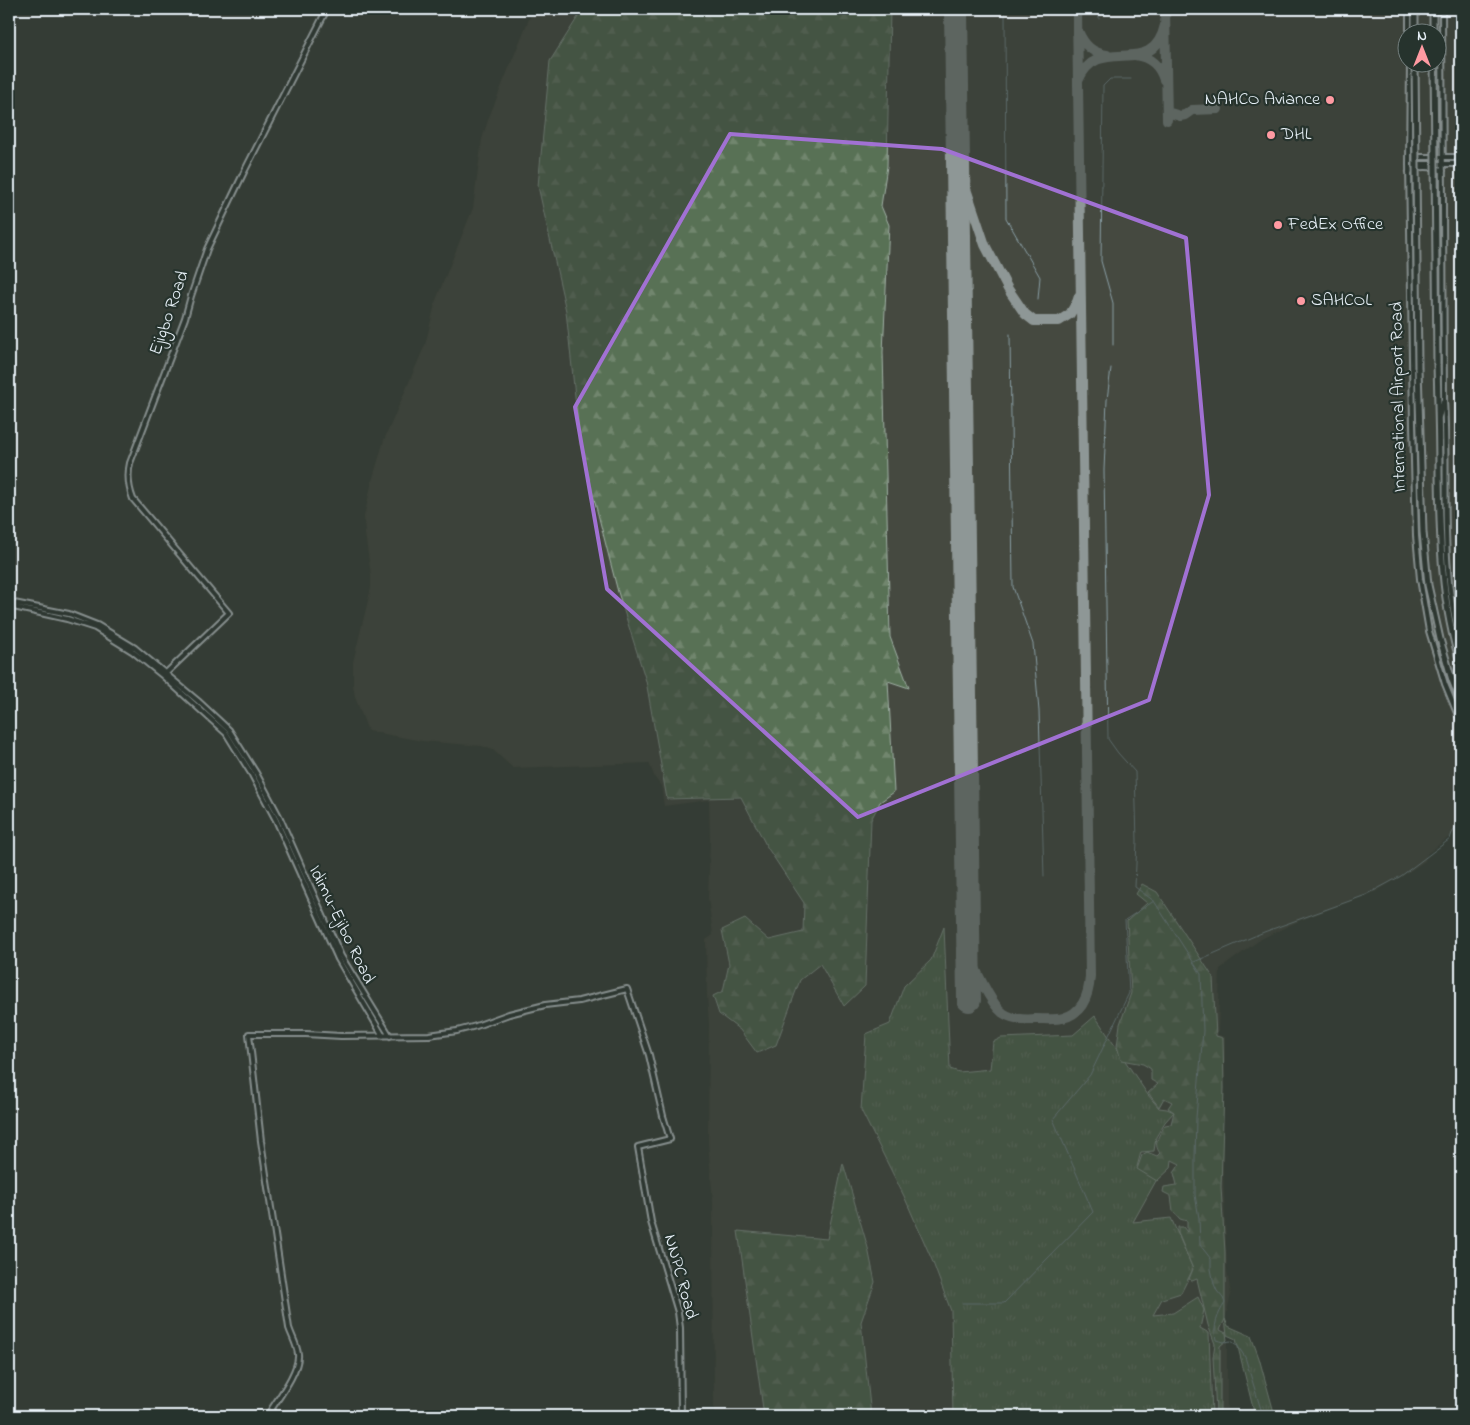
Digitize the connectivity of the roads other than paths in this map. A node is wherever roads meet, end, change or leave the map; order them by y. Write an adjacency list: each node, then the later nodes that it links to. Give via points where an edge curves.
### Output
1 (327, 9): 28 (main road, Ejigbo Road, via 207,248 185,318 130,463 129,490 134,499 229,613)
2 (1409, 9): 6 (main road)
3 (1415, 9): 7 (highway)
4 (1433, 9): 8 (highway)
5 (1442, 9): 13 (main road)
6 (1409, 22)
7 (1415, 22)
8 (1433, 22)
9 (1410, 72): 12 (main road, International Airport Road)
10 (1415, 72): 22 (highway, International Airport Road, bridge)
11 (1434, 72): 23 (highway, bridge)
12 (1409, 157): 13 (main road); 15 (main road, International Airport Road)
13 (1443, 157): 14 (main road); 16 (main road)
14 (1461, 157)
15 (1409, 164): 16 (main road); 19 (main road, International Airport Road)
16 (1443, 164): 17 (main road); 18 (main road)
17 (1461, 164)
18 (1443, 171): 19 (main road, via 1426,167); 20 (main road)
19 (1409, 172): 21 (main road, International Airport Road)
20 (1444, 400): 23 (main road); 26 (main road, via 1446,547 1452,604)
21 (1413, 406): 22 (main road); 30 (main road, International Airport Road, via 1420,579 1429,631)
22 (1420, 406): 29 (highway, International Airport Road, via 1423,532 1428,585 1440,639)
23 (1438, 417): 27 (highway, via 1443,568 1447,607)
24 (9, 602): 28 (main road, Idimu-Ejibo Road, via 69,614 97,624 135,648)
25 (9, 606): 28 (main road, Idimu-Ejibo Road, via 95,628)
26 (1461, 646)
27 (1461, 665)
28 (165, 674): 31 (main road, Idimu-Ejibo Road, via 226,733 238,751 276,820)
29 (1461, 702)
30 (1461, 724)
31 (343, 965): 32 (main road, Idimu-Ejibo Road); 33 (main road, Idimu-Ejibo Road)
32 (383, 1036): 33 (main road); 34 (main road, via 250,1034 260,1141 289,1328 298,1359 296,1369)
33 (390, 1036): 35 (main road, NNPC Road, via 457,1031 545,1005 579,1001 627,989 649,1055 670,1139 638,1147 651,1222 678,1312)
34 (267, 1416)
35 (680, 1416)

